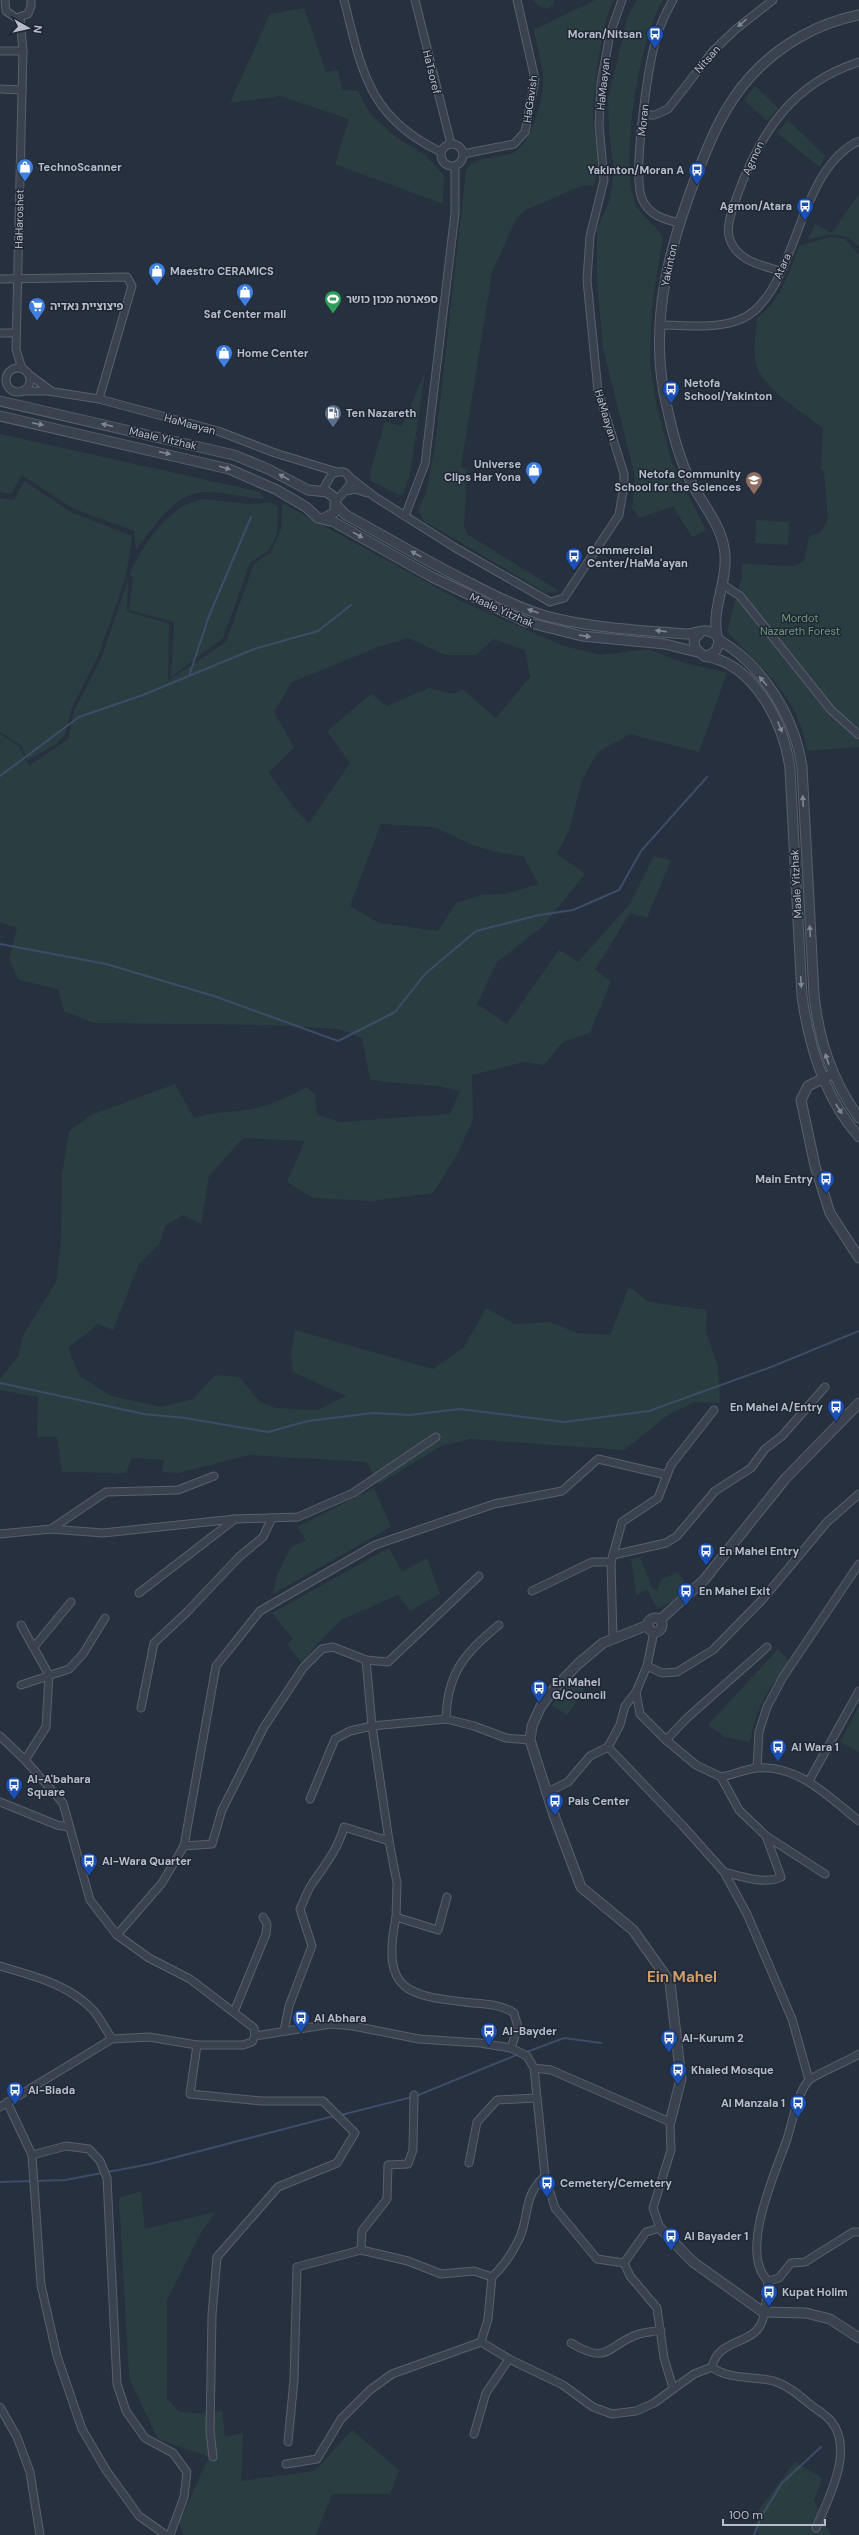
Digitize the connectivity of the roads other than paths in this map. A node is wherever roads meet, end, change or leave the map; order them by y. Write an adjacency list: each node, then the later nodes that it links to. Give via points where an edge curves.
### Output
1 (5, 0): 9 (street)
2 (30, 0): 11 (street, via 30,10)
3 (344, 0): 20 (street, via 360,64 372,94 380,106 400,125)
4 (415, 0): 19 (street, HaTsoref)
5 (517, 0): 21 (street, HaGavish, via 535,79 525,132 514,144)
6 (622, 0): 51 (street, HaMaayan, via 610,34 601,83 599,125 604,180 587,258 588,309 598,391 624,474 619,515 564,598 550,602)
7 (674, 0): 17 (street, Moran, via 656,39)
8 (774, 0): 17 (street, Nitsan, one-way to 17, via 741,24 713,51 668,109 656,115)
9 (3, 13): 11 (street)
10 (859, 15): 23 (street, Yakinton, via 831,22 800,37 779,51 750,77 711,138)
11 (20, 18): 13 (street, HaHaroshet)
12 (0, 51): 13 (street)
13 (23, 51): 16 (street, HaHaroshet)
14 (859, 62): 24 (street, Agmon, via 832,72 795,98 766,131 744,177 732,213 729,239 739,254 750,261)
15 (0, 89): 16 (street)
16 (22, 90): 26 (street, HaHaroshet)
17 (644, 115): 23 (street, Moran, via 638,165 639,189 643,200 654,214)
18 (859, 141): 24 (street, Atara, via 840,155 819,181)
19 (451, 144): 20 (street, via 445,146); 21 (street, via 460,148)
20 (441, 152): 22 (street, via 443,162 448,166)
21 (463, 154): 22 (street, via 461,161)
22 (455, 166): 51 (street, via 455,213 425,464)
23 (679, 223): 27 (street, Yakinton, via 664,280)
24 (780, 271): 27 (street, Atara, via 763,302 755,311 736,321 707,325)
25 (0, 278): 26 (street)
26 (18, 278): 29 (street, HaHaroshet); 39 (street, via 127,277 132,286)
27 (660, 325): 53 (street, Yakinton, via 664,391 671,423 688,475 723,543 725,562)
28 (0, 333): 29 (street)
29 (16, 333): 30 (street, HaHaroshet)
30 (16, 349): 31 (street, HaHaroshet); 32 (street, HaHaroshet)
31 (22, 369): 32 (street); 33 (street)
32 (9, 372): 34 (street); 36 (street, via 6,383)
33 (28, 374): 37 (street, via 28,386); 38 (street, HaMaayan, via 42,386)
34 (0, 377)
35 (0, 385): 36 (street)
36 (10, 388): 37 (street)
37 (22, 391): 38 (street, HaMaayan)
38 (58, 392): 39 (street, HaMaayan)
39 (100, 399): 42 (street, HaMaayan, via 218,431 274,453)
40 (0, 401): 47 (street, Maale Yitzhak, one-way to 40, via 308,490 268,468 234,455)
41 (0, 416): 50 (street, Maale Yitzhak, one-way to 50, via 229,469 277,490)
42 (319, 466): 43 (street, HaMaayan); 45 (street, via 326,471)
43 (337, 472): 44 (street, HaMaayan); 45 (street)
44 (348, 476): 46 (street, via 350,482); 48 (street, HaMaayan)
45 (328, 479): 47 (street)
46 (346, 490): 48 (street, HaMaayan, via 359,490); 49 (street)
47 (321, 491): 49 (street, via 332,494); 50 (street, via 310,498)
48 (375, 497): 51 (street, HaMaayan)
49 (336, 504): 52 (street, via 332,516); 54 (street, Maale Yitzhak, one-way to 49, via 690,635 604,626 563,620 536,612 496,596 438,566 346,515)
50 (311, 512): 52 (street)
51 (404, 516)
52 (322, 519): 56 (street, Maale Yitzhak, one-way to 56, via 334,522 468,596 526,622 582,636 665,644)
53 (722, 585): 54 (street, Yakinton); 55 (street, Yakinton, via 714,620); 57 (street, via 740,596 831,710)
54 (701, 632): 55 (street, via 708,631); 56 (street, via 694,644)
55 (718, 638): 56 (street, via 716,651); 58 (street, Maale Yitzhak, one-way to 55, via 821,1038 814,995 802,768 798,747 787,716 776,697 746,663)
56 (700, 654): 59 (street, Maale Yitzhak, one-way to 59, via 725,660 754,688 772,712 785,744 790,769 802,996 809,1040)
57 (859, 735)
58 (833, 1074): 59 (street); 60 (street, Maale Yitzhak)
59 (822, 1078): 61 (street, Maale Yitzhak, one-way to 61, via 837,1107); 62 (street, via 808,1086 802,1094 805,1122 830,1214)
60 (859, 1118)
61 (859, 1137)
62 (859, 1258)
63 (825, 1387): 74 (street, via 782,1436 765,1449 751,1468 715,1491 678,1536 666,1543)
64 (859, 1403): 81 (street, via 786,1479 704,1580)
65 (714, 1410): 67 (street, via 671,1465)
66 (436, 1437): 71 (street, via 353,1493 298,1517)
67 (667, 1475): 74 (street, via 658,1498 622,1522); 113 (street, via 598,1458 562,1491 494,1504 375,1545 260,1611 216,1666)
68 (214, 1476): 72 (street, via 178,1490 106,1492)
69 (859, 1494): 90 (street, via 827,1522 761,1601 713,1650 677,1672 662,1673)
70 (235, 1518): 71 (street); 72 (street, via 103,1533); 78 (street)
71 (272, 1518): 95 (street, via 263,1537 239,1557 154,1643)
72 (51, 1529): 73 (street)
73 (0, 1534)
74 (612, 1558): 77 (street, via 592,1562); 86 (street)
75 (859, 1564): 103 (street, via 783,1677 767,1707 759,1732)
76 (479, 1576): 89 (street, via 395,1657 388,1662)
77 (532, 1590)
78 (139, 1594)
79 (71, 1602): 87 (street)
80 (105, 1618): 91 (street, via 83,1654 69,1669)
81 (660, 1620): 82 (street, via 654,1618); 85 (street, via 661,1627)
82 (648, 1624): 85 (street); 86 (street)
83 (21, 1625): 87 (street)
84 (499, 1625): 96 (street, via 474,1645 454,1674 447,1697)
85 (654, 1632): 90 (street)
86 (613, 1638): 99 (street, via 578,1664 552,1691 540,1708 532,1726)
87 (34, 1647): 91 (street)
88 (767, 1647): 100 (street, via 686,1718)
89 (366, 1660): 97 (street); 113 (street, via 333,1647 322,1649 303,1668 264,1726 222,1810 212,1844)
90 (647, 1666): 94 (street)
91 (49, 1675): 92 (street); 102 (street, via 46,1727)
92 (21, 1685)
93 (859, 1691): 105 (street)
94 (636, 1692): 100 (street, via 640,1714); 101 (street, via 625,1706 620,1725)
95 (141, 1708)
96 (446, 1719): 97 (street); 99 (street, via 506,1738)
97 (372, 1726): 107 (street, via 350,1731 335,1739); 112 (street)
98 (0, 1736): 102 (street)
99 (530, 1740): 106 (street)
100 (666, 1740): 104 (street, via 696,1765)
101 (608, 1747): 106 (street, via 590,1756 568,1782); 114 (street)
102 (25, 1760): 110 (street, via 63,1804)
103 (757, 1768): 104 (street); 105 (street, via 784,1771)
104 (721, 1777): 111 (street, via 738,1810)
105 (809, 1781): 109 (street)
106 (546, 1793): 134 (street, via 581,1887 633,1930 670,1982 681,2079)
107 (310, 1799)
108 (0, 1802): 110 (street)
109 (859, 1821)
110 (68, 1827): 119 (street, via 90,1900)
111 (766, 1836): 114 (street, via 781,1877 775,1880 747,1878); 115 (street)
112 (389, 1841): 118 (street, via 397,1883); 122 (street, via 344,1827 326,1866 311,1885 300,1909 312,1946 289,2006)
113 (184, 1846): 119 (street, via 162,1883)
114 (724, 1872): 129 (street, via 747,1914 792,2019)
115 (825, 1874)
116 (447, 1897): 118 (street, via 438,1930)
117 (263, 1917): 121 (street, via 267,1924 266,1934)
118 (396, 1917): 126 (street, via 392,1937 392,1967 405,1988 414,1994 437,1999 508,2008 518,2019 516,2037)
119 (117, 1935): 121 (street, via 149,1958 190,1979)
120 (0, 1966): 124 (street, via 47,1980 73,1994 94,2011)
121 (234, 2012): 123 (street, via 254,2028)
122 (284, 2031): 123 (street); 126 (street, via 331,2024 419,2039)
123 (255, 2036): 125 (street, via 252,2042 243,2045)
124 (112, 2038): 125 (street, via 149,2037); 132 (street)
125 (197, 2045): 155 (street, via 190,2094 261,2101 323,2100 355,2133 337,2163 278,2187 217,2257 212,2323 210,2431)
126 (511, 2048): 128 (street, via 527,2056)
127 (859, 2054): 129 (street)
128 (534, 2068): 131 (street); 134 (street, via 551,2070)
129 (809, 2080): 143 (street, via 773,2176 758,2230 757,2250 761,2274)
130 (414, 2095): 140 (street, via 413,2150 408,2164 388,2165 387,2199 362,2231)
131 (536, 2098): 136 (street, via 497,2100 477,2122); 137 (street)
132 (7, 2102): 133 (street); 135 (street)
133 (0, 2107)
134 (670, 2122): 138 (street, via 671,2150 653,2208)
135 (32, 2155): 159 (street, via 41,2285 57,2356 82,2429 106,2470 139,2516); 160 (street, via 66,2146 89,2149 100,2161 107,2178 117,2384 126,2411 145,2438 173,2453 186,2472 184,2497)
136 (469, 2163)
137 (545, 2176): 141 (street, via 555,2208 597,2259); 142 (street, via 534,2186 520,2236 503,2266)
138 (660, 2228): 141 (street, via 646,2232); 144 (street, via 693,2262)
139 (859, 2232): 143 (street, via 853,2232 805,2262 791,2263 779,2278)
140 (361, 2250): 142 (street, via 408,2262 441,2274 474,2271); 154 (street, via 297,2267 294,2380)
141 (624, 2263): 145 (street, via 630,2276 657,2308)
142 (492, 2277): 147 (street, via 488,2319)
143 (768, 2281): 144 (street)
144 (763, 2312): 146 (street, via 806,2313 830,2319); 150 (street, via 761,2324 755,2332 720,2351)
145 (661, 2330): 148 (street, via 636,2334 609,2352 587,2353); 151 (street, via 664,2358)
146 (859, 2338)
147 (481, 2342): 149 (street); 156 (street, via 392,2374 370,2390 340,2419 317,2459)
148 (572, 2343)
149 (509, 2359): 151 (street, via 563,2385 594,2407 612,2414 636,2411 654,2403); 153 (street, via 486,2393)
150 (712, 2367): 151 (street, via 694,2374); 157 (street, via 720,2373 775,2382 790,2388 831,2421 840,2436 838,2469)
151 (673, 2388)
152 (0, 2406): 158 (street, via 17,2437 30,2472)
153 (474, 2434)
154 (288, 2442)
155 (213, 2457)
156 (286, 2464)
157 (816, 2528)
158 (40, 2535)
159 (166, 2535)
160 (170, 2535)

